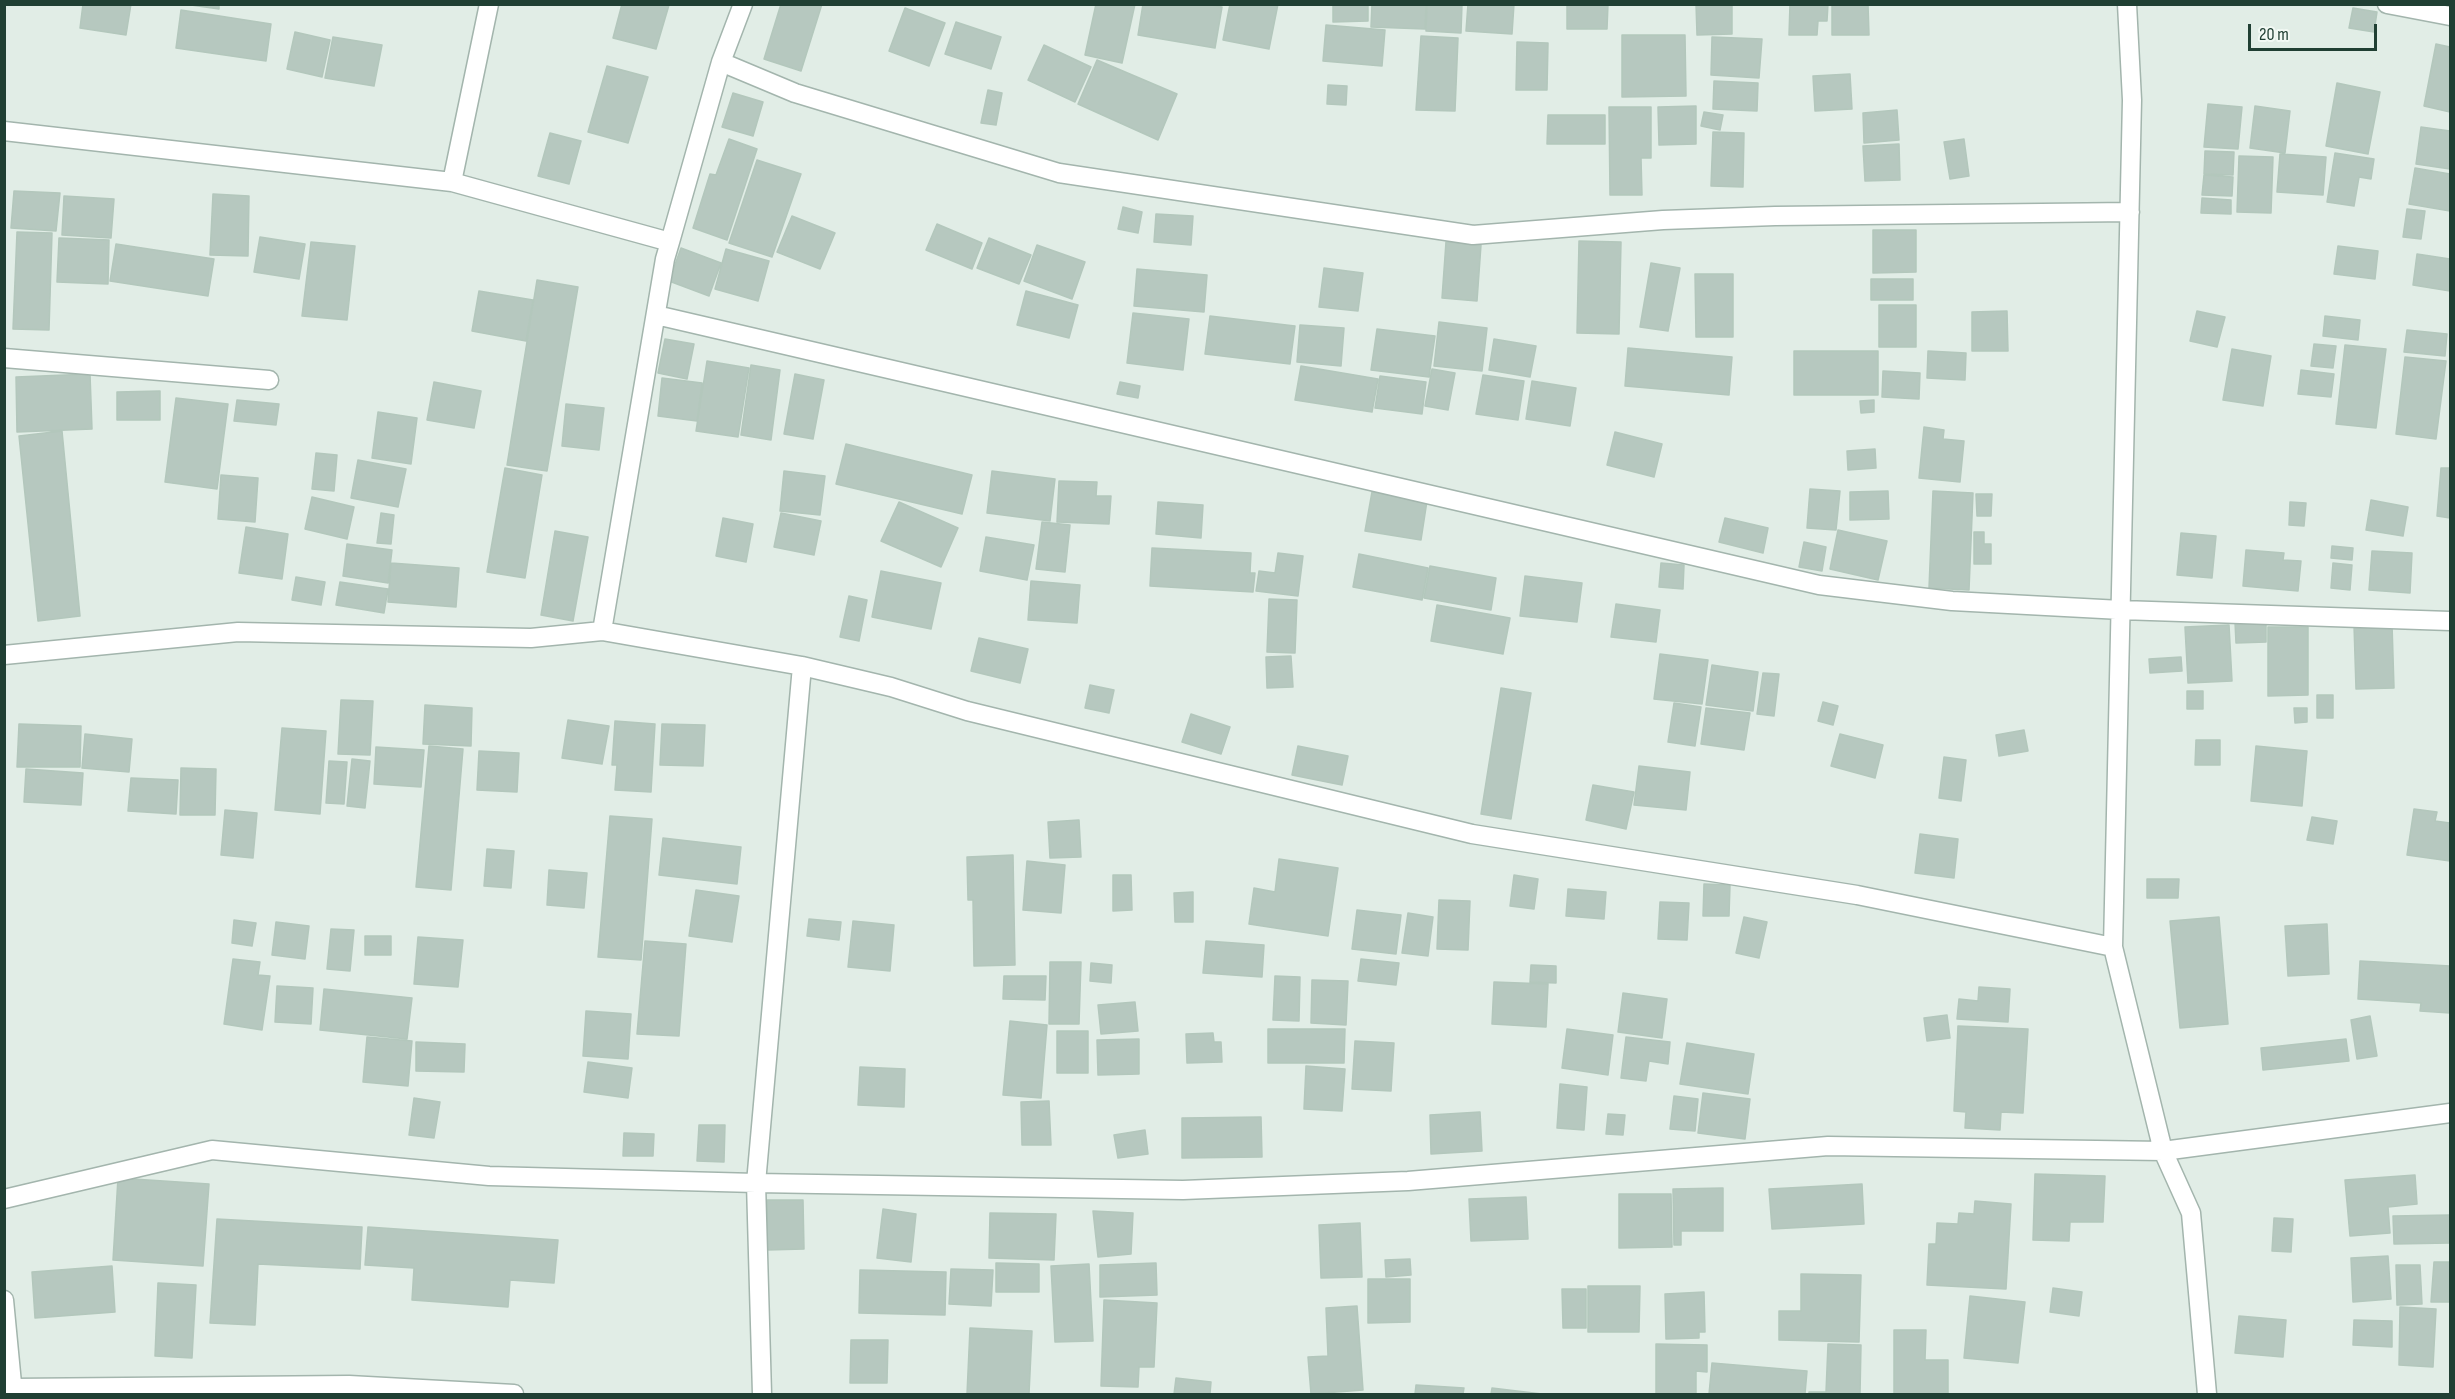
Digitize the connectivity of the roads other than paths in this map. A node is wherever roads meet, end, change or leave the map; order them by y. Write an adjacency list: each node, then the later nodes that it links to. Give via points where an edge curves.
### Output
1 (489, 4): 8 (street)
2 (743, 4): 6 (street)
3 (2127, 4): 9 (street, via 2132,100)
4 (2387, 4): 5 (street)
5 (2451, 16)
6 (722, 62): 9 (street, via 795,93 1059,173 1473,235 1663,220 1775,216); 10 (street)
7 (4, 131): 8 (street)
8 (452, 182): 10 (street)
9 (2130, 212): 14 (street)
10 (670, 242): 11 (street)
11 (656, 315): 14 (street, via 1819,585 1953,601); 16 (street)
12 (4, 358): 13 (street)
13 (269, 381)
14 (2121, 610): 15 (street); 19 (street)
15 (2451, 621)
16 (602, 631): 17 (street, via 531,638 238,632); 18 (street)
17 (4, 655)
18 (802, 666): 19 (street, via 891,687 967,711 1472,834 1857,895); 22 (street)
19 (2114, 947): 21 (street)
20 (2451, 1113): 21 (street)
21 (2163, 1151): 22 (street, via 1828,1146 1408,1181 1183,1190); 28 (street, via 2191,1213)
22 (756, 1183): 23 (street, via 489,1176 212,1150); 27 (street)
23 (4, 1199)
24 (4, 1300): 25 (street)
25 (13, 1392): 26 (street, via 350,1385)
26 (514, 1395)
27 (762, 1395)
28 (2208, 1395)

